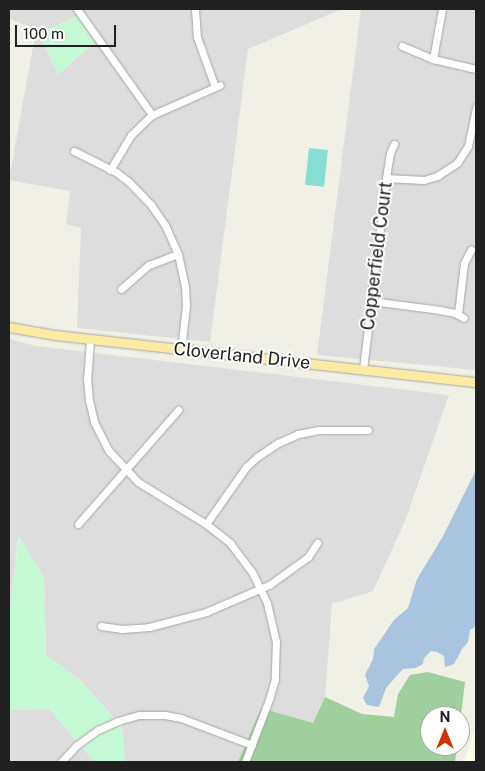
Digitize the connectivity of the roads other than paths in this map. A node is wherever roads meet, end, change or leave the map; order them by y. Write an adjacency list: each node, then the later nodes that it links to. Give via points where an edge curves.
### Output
1 (76, 9): 8 (street)
2 (194, 9): 8 (street, via 197,37 217,86)
3 (442, 9): 5 (street)
4 (402, 46): 5 (street)
5 (433, 59): 6 (street)
6 (476, 69)
7 (476, 107): 12 (street, via 468,146 457,163 424,180)
8 (152, 115): 11 (street, via 131,135)
9 (394, 144): 12 (street, Copperfield Court)
10 (74, 151): 11 (street)
11 (110, 170): 14 (street, via 129,182 151,206 165,225)
12 (386, 178): 16 (street, Copperfield Court)
13 (471, 250): 16 (street, via 464,263 461,316)
14 (178, 254): 15 (street, via 149,265); 19 (street, via 186,302)
15 (121, 290)
16 (371, 301): 20 (street, Copperfield Court)
17 (9, 327): 18 (main road, Cloverland Drive)
18 (90, 339): 19 (main road, Cloverland Drive); 24 (street, via 87,378 91,412 109,451)
19 (181, 349): 20 (main road, Cloverland Drive)
20 (363, 369): 21 (main road, Cloverland Drive)
21 (476, 382)
22 (178, 410): 24 (street)
23 (368, 430): 26 (street, via 319,430 298,434 278,443 246,467)
24 (126, 471): 25 (street); 26 (street)
25 (78, 524)
26 (206, 524): 28 (street, via 237,551)
27 (318, 542): 28 (street, via 308,557)
28 (261, 589): 29 (street, via 200,615 166,624 122,630); 30 (street, via 273,627 276,669 270,697)
29 (101, 626)
30 (252, 745): 31 (street, via 181,718 146,715 124,718 98,730); 32 (street)
31 (61, 762)
32 (245, 762)

